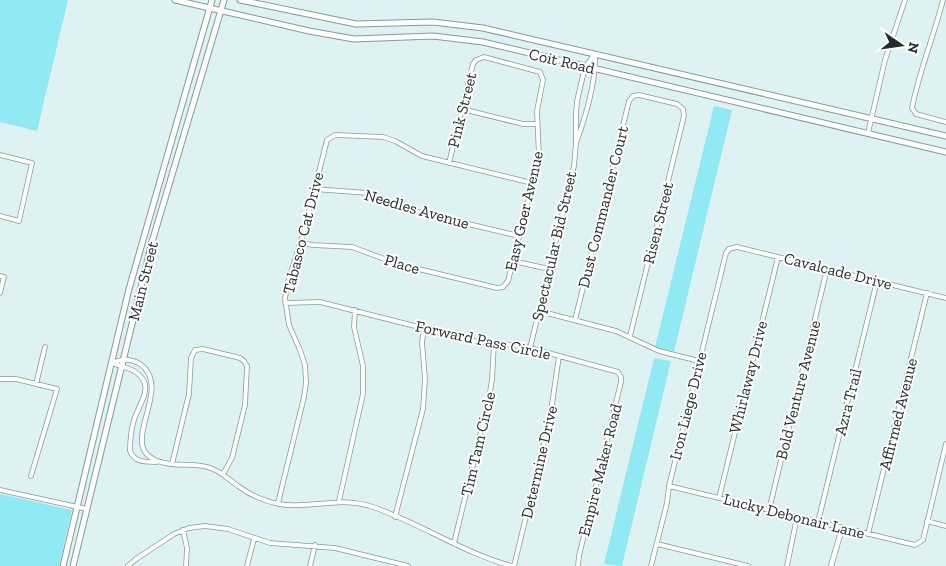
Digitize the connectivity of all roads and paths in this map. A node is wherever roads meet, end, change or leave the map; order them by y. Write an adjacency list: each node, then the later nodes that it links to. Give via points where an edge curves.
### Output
1 (175, 0): 7 (main road, Coit Road)
2 (212, 0): 7 (main road, Main Street)
3 (224, 0): 8 (main road, Main Street)
4 (240, 0): 9 (main road, Coit Road, via 356,24 433,22 483,28)
5 (905, 0): 15 (street, via 885,60)
6 (943, 0): 16 (street, via 912,106 918,115)
7 (210, 8): 8 (main road, Coit Road); 18 (main road, Main Street)
8 (221, 11): 10 (main road, Coit Road, via 354,39 425,36 483,42); 19 (main road, Main Street)
9 (595, 54): 10 (street, Spectacular Bid Street); 11 (street, Spectacular Bid Street); 15 (main road, Coit Road)
10 (586, 67): 11 (main road, Coit Road); 22 (street, Spectacular Bid Street, via 576,107)
11 (596, 70): 20 (main road, Coit Road); 22 (street, Spectacular Bid Street)
12 (542, 74): 13 (street, Pink Street, via 478,58 473,64); 17 (street, Easy Goer Avenue, via 544,80 537,107)
13 (462, 109): 17 (street, via 523,124); 25 (street, Pink Street)
14 (683, 109): 47 (street, Dust Commander Court, via 677,104 638,95 629,102); 49 (street, Risen Street, via 684,116)
15 (871, 118): 20 (street); 21 (main road, Coit Road)
16 (946, 122)
17 (537, 124): 26 (street, Easy Goer Avenue, via 539,151)
18 (175, 126): 19 (main road); 30 (main road, Main Street)
19 (187, 129): 31 (main road, Main Street)
20 (868, 133): 23 (main road, Coit Road)
21 (946, 136)
22 (576, 143): 36 (street, Spectacular Bid Street, via 574,166)
23 (946, 152)
24 (0, 155): 28 (street, via 32,163 19,221)
25 (449, 162): 26 (street); 27 (street, Tabasco Cat Drive, via 419,155 384,137 335,135 326,142)
26 (532, 183): 29 (street, Easy Goer Avenue)
27 (314, 189): 29 (street, Needles Avenue, via 368,193 409,210); 32 (street, Tabasco Cat Drive)
28 (0, 216)
29 (519, 236): 35 (street, Easy Goer Avenue)
30 (143, 239): 31 (main road); 56 (main road, Main Street)
31 (152, 242): 54 (main road, Main Street)
32 (301, 243): 40 (street, Place, via 352,247 398,264); 44 (street, Tabasco Cat Drive, via 288,282)
33 (731, 248): 34 (street, Cavalcade Drive, via 736,246); 55 (street, Iron Liege Drive, via 726,254)
34 (778, 257): 37 (street, Cavalcade Drive); 70 (street, Whirlaway Drive)
35 (513, 260): 36 (street); 40 (street, Easy Goer Avenue)
36 (549, 269): 46 (street, Spectacular Bid Street)
37 (827, 269): 39 (street, Cavalcade Drive); 75 (street, Bold Venture Avenue)
38 (2, 276): 41 (street)
39 (877, 281): 42 (street, Cavalcade Drive); 79 (street, Azra Trail)
40 (504, 287)
41 (0, 293)
42 (927, 293): 43 (street, Cavalcade Drive); 83 (street, Affirmed Avenue)
43 (946, 298)
44 (285, 303): 45 (street, Forward Pass Circle, via 318,301); 72 (street, Tabasco Cat Drive, via 289,325 303,358 306,386)
45 (355, 310): 48 (street, Forward Pass Circle); 71 (street, via 354,327 363,366 363,394)
46 (539, 311): 47 (street); 52 (street, Spectacular Bid Street)
47 (575, 320): 49 (street)
48 (424, 329): 50 (street, Forward Pass Circle); 76 (street, via 423,409)
49 (630, 336): 55 (street, via 659,351)
50 (494, 344): 52 (street, Forward Pass Circle); 85 (street, Tim Tam Circle, via 489,400)
51 (45, 347): 60 (street)
52 (530, 348): 53 (street, Forward Pass Circle)
53 (559, 356): 58 (street, Forward Pass Circle); 95 (street, Determine Drive, via 550,418)
54 (124, 358): 56 (street); 57 (main road, Main Street); 62 (street, via 141,365 152,380)
55 (699, 361): 68 (street, Iron Liege Drive)
56 (112, 362): 57 (street); 73 (main road, Main Street)
57 (122, 367): 61 (street, via 136,373 145,386 144,399); 74 (main road, Main Street)
58 (620, 374): 96 (street, Empire Maker Road, via 621,382)
59 (0, 379): 60 (street)
60 (36, 384): 67 (street, via 57,389)
61 (133, 423): 62 (street); 64 (street, via 132,456 145,462)
62 (144, 425): 64 (street, via 142,447 148,456)
63 (946, 444): 78 (street)
64 (160, 462): 65 (street)
65 (172, 464): 66 (street, via 198,464); 66 (street, via 189,394 191,358 196,350 203,349 240,358 247,368 245,405 232,458)
66 (223, 474): 72 (street, via 248,493)
67 (31, 476)
68 (669, 486): 70 (street, Lucky Debonair Lane); 86 (street, Iron Liege Drive)
69 (0, 490): 73 (street)
70 (719, 498): 75 (street, Lucky Debonair Lane)
71 (339, 501): 72 (street); 76 (street, via 365,505)
72 (278, 504)
73 (78, 507): 74 (street); 88 (main road, Main Street)
74 (87, 509): 89 (main road, Main Street)
75 (768, 510): 77 (street, Lucky Debonair Lane)
76 (395, 517): 85 (street)
77 (797, 517): 79 (street, Lucky Debonair Lane); 99 (street)
78 (927, 521): 80 (street); 83 (street, Lucky Debonair Lane, via 919,544)
79 (818, 522): 81 (street, Lucky Debonair Lane)
80 (946, 526)
81 (842, 528): 83 (street, Lucky Debonair Lane); 100 (street)
82 (183, 530): 84 (street, via 215,526); 90 (street); 91 (street)
83 (868, 534)
84 (254, 539): 87 (street, via 275,544); 92 (street)
85 (454, 543): 95 (street)
86 (657, 544): 97 (street, Iron Liege Drive); 98 (street)
87 (314, 545): 93 (street); 94 (street)
88 (63, 566)
89 (73, 566)
90 (128, 566)
91 (186, 566)
92 (247, 566)
93 (310, 566)
94 (408, 566)
95 (513, 566)
96 (578, 566)
97 (651, 566)
98 (748, 566)
99 (787, 566)
100 (831, 566)

